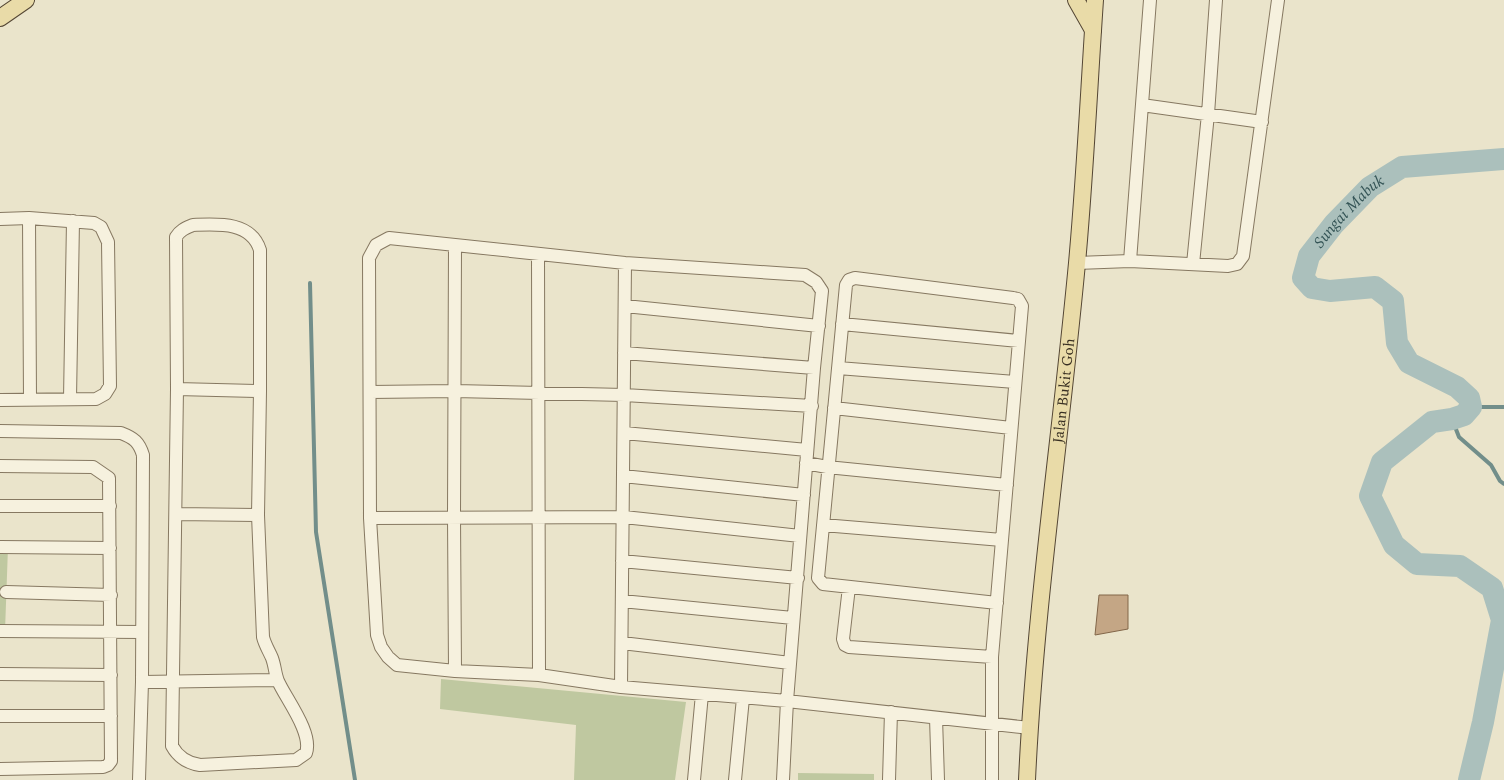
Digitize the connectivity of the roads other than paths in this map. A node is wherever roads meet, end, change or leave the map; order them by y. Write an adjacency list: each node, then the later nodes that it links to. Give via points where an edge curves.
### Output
1 (26, 0): 7 (main road)
2 (1076, 0): 8 (main road)
3 (1095, 0): 8 (main road, Jalan Bukit Goh)
4 (1150, 0): 9 (street)
5 (1216, 0): 10 (street)
6 (1278, 0): 11 (street)
7 (0, 18)
8 (1093, 30): 18 (main road, Jalan Bukit Goh)
9 (1142, 105): 10 (street); 17 (street)
10 (1208, 114): 11 (street); 20 (street)
11 (1262, 122): 20 (street, via 1243,256 1237,264 1228,266)
12 (29, 218): 13 (street); 14 (street); 35 (street)
13 (0, 220)
14 (74, 221): 36 (street); 36 (street, via 101,227 108,242 110,386 96,399)
15 (455, 246): 16 (street); 31 (street); 32 (street, via 389,238 376,246 369,258)
16 (538, 254): 19 (street); 33 (street)
17 (1130, 261): 18 (street); 20 (street)
18 (1077, 263): 92 (main road, Jalan Bukit Goh, via 1049,513)
19 (625, 264): 21 (street); 23 (street, via 805,275 822,291)
20 (1193, 264)
21 (624, 306): 23 (street); 25 (street)
22 (842, 324): 24 (street); 24 (street, via 846,285 855,278 1018,299 1022,306); 27 (street)
23 (819, 326): 26 (street)
24 (1019, 341): 28 (street)
25 (624, 353): 26 (street); 34 (street)
26 (814, 368): 38 (street)
27 (838, 368): 28 (street); 39 (street)
28 (1015, 382): 40 (street)
29 (177, 389): 30 (street); 30 (street, via 176,237 178,232 193,225 207,225 245,230 258,243); 51 (street)
30 (260, 391): 52 (street)
31 (455, 391): 32 (street); 33 (street); 53 (street)
32 (370, 392): 56 (street)
33 (539, 392): 34 (street); 54 (street)
34 (624, 395): 38 (street); 42 (street)
35 (30, 399): 36 (street); 37 (street)
36 (70, 399)
37 (0, 400)
38 (812, 406): 43 (street)
39 (834, 408): 40 (street); 45 (street)
40 (1011, 428): 47 (street)
41 (0, 431): 72 (street, via 121,433 137,441 144,455)
42 (624, 432): 43 (street); 46 (street)
43 (807, 456): 45 (street); 48 (street)
44 (0, 466): 50 (street, via 93,467 109,478)
45 (827, 467): 47 (street); 57 (street)
46 (623, 476): 48 (street); 55 (street)
47 (1007, 485): 59 (street)
48 (804, 495): 58 (street)
49 (0, 506): 50 (street)
50 (110, 506): 61 (street)
51 (176, 514): 52 (street); 80 (street)
52 (258, 515): 81 (street, via 264,637)
53 (454, 517): 54 (street); 56 (street); 76 (street)
54 (538, 517): 55 (street); 79 (street)
55 (624, 517): 58 (street); 62 (street)
56 (370, 518): 76 (street, via 377,635 381,647 397,665)
57 (823, 525): 59 (street); 64 (street, via 818,578 823,584)
58 (800, 536): 63 (street)
59 (1002, 540): 68 (street)
60 (0, 547): 61 (street)
61 (110, 548): 66 (street)
62 (622, 561): 63 (street); 67 (street)
63 (798, 578): 69 (street)
64 (849, 587): 68 (street); 74 (street, via 843,639 849,648)
65 (6, 592): 66 (street)
66 (110, 595): 71 (street)
67 (622, 601): 69 (street); 73 (street)
68 (997, 602): 74 (street)
69 (794, 618): 75 (street)
70 (0, 631): 71 (street)
71 (111, 632): 72 (street); 78 (street)
72 (142, 632): 82 (street)
73 (622, 643): 75 (street); 83 (street)
74 (992, 657): 91 (street)
75 (790, 663): 86 (street)
76 (455, 670): 79 (street)
77 (0, 674): 78 (street)
78 (111, 675): 89 (street)
79 (539, 676): 83 (street)
80 (173, 680): 81 (street); 81 (street, via 172,746 191,764 200,765 296,760 306,753 308,742 303,728); 82 (street)
81 (278, 680)
82 (142, 682): 94 (street)
83 (621, 687): 84 (street)
84 (702, 694): 85 (street); 95 (street)
85 (743, 698): 86 (street); 96 (street)
86 (787, 701): 87 (street); 97 (street)
87 (891, 712): 90 (street); 98 (street)
88 (0, 716): 89 (street)
89 (111, 716): 93 (street, via 111,761 108,765)
90 (936, 718): 91 (street); 99 (street)
91 (993, 724): 92 (street); 100 (street)
92 (1030, 728): 101 (main road, Jalan Bukit Goh)
93 (0, 769)
94 (139, 780)
95 (694, 780)
96 (735, 780)
97 (783, 780)
98 (889, 780)
99 (938, 780)
100 (992, 780)
101 (1027, 780)

